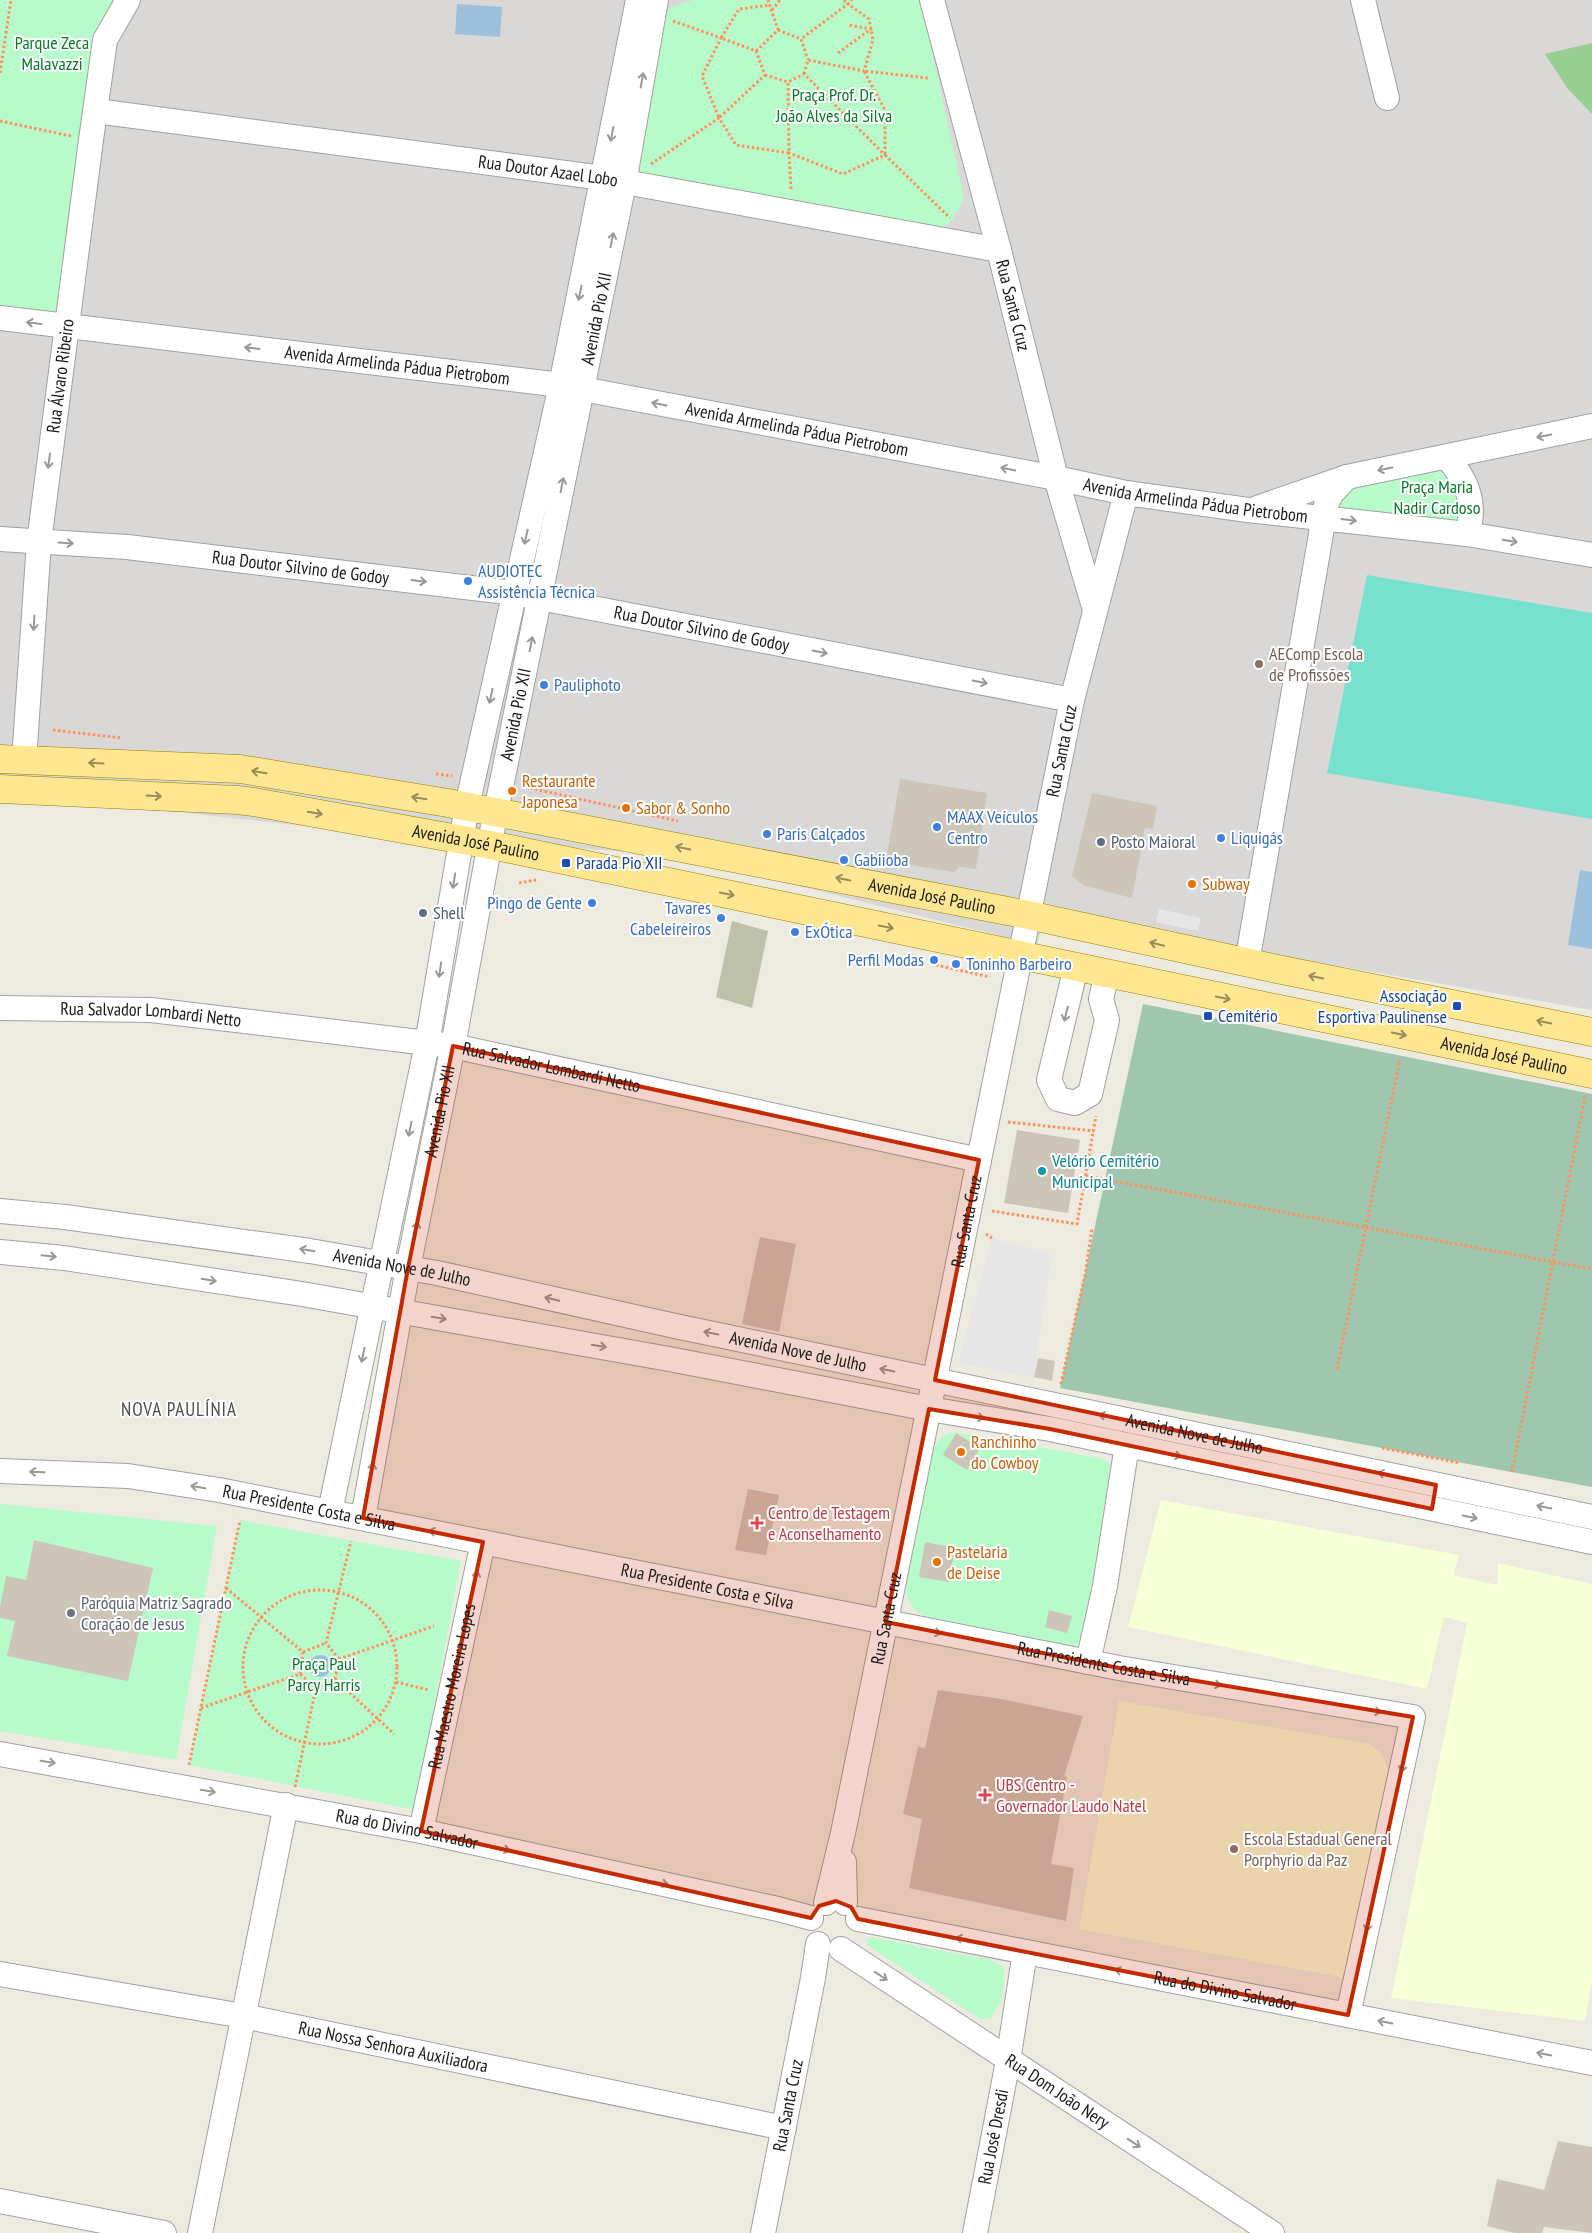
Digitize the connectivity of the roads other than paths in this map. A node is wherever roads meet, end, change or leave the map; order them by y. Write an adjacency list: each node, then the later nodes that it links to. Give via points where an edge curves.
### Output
1 (128, 0): 7 (street, Rua Álvaro Ribeiro, via 105,40)
2 (638, 0): 8 (street, Avenida Pio XII, one-way to 8)
3 (656, 0): 8 (street, Avenida Pio XII, one-way to 3)
4 (932, 0): 9 (street, Rua Santa Cruz)
5 (1363, 0): 6 (street)
6 (1387, 98)
7 (96, 111): 8 (street, Rua Doutor Azael Lobo); 11 (street, Rua Álvaro Ribeiro)
8 (614, 181): 9 (street, Rua Doutor Azael Lobo); 12 (street, Avenida Pio XII)
9 (999, 250): 16 (street, Rua Santa Cruz)
10 (0, 318): 11 (street, Avenida Armelinda Pádua Pietrobom, one-way to 10)
11 (68, 326): 12 (street, Avenida Armelinda Pádua Pietrobom, one-way to 11); 22 (street, Rua Álvaro Ribeiro, one-way to 22)
12 (571, 387): 16 (street, Avenida Armelinda Pádua Pietrobom, one-way to 12); 24 (street, Avenida Pio XII, one-way to 24); 25 (street, Avenida Pio XII, one-way to 12)
13 (1592, 426): 14 (street, one-way to 14)
14 (1446, 457): 15 (street, one-way to 15); 20 (street, via 1470,492 1471,515)
15 (1347, 477): 18 (street); 19 (street, via 1331,494)
16 (1056, 478): 17 (street, Avenida Armelinda Pádua Pietrobom); 26 (street, Rua Santa Cruz)
17 (1126, 493): 18 (street, Avenida Armelinda Pádua Pietrobom); 26 (street, Rua Santa Cruz)
18 (1248, 510): 19 (street, Avenida Armelinda Pádua Pietrobom)
19 (1324, 517): 20 (street, Avenida Armelinda Pádua Pietrobom, one-way to 20); 38 (street)
20 (1467, 534): 23 (street, Avenida Armelinda Pádua Pietrobom, one-way to 23)
21 (0, 539): 22 (street, Rua Doutor Silvino de Godoy)
22 (38, 542): 24 (street, Rua Doutor Silvino de Godoy, one-way to 24, via 127,547); 28 (street, Rua Álvaro Ribeiro, one-way to 28)
23 (1592, 555)
24 (514, 592): 25 (street, Rua Doutor Silvino de Godoy); 30 (street, Avenida Pio XII, one-way to 30)
25 (540, 598): 27 (street, Rua Doutor Silvino de Godoy, one-way to 27); 31 (street, Avenida Pio XII, one-way to 25)
26 (1095, 610): 27 (street, Rua Santa Cruz)
27 (1072, 700): 34 (street, Rua Santa Cruz)
28 (12, 759): 30 (main road, Avenida José Paulino, one-way to 28, via 240,769)
29 (0, 789): 32 (main road, Avenida José Paulino, one-way to 32, via 237,800)
30 (467, 806): 31 (main road, Avenida José Paulino); 32 (street, Avenida Pio XII)
31 (496, 812): 33 (street, Avenida Pio XII); 34 (main road, Avenida José Paulino, one-way to 31)
32 (461, 840): 33 (main road, Avenida José Paulino); 35 (street, Avenida Pio XII, one-way to 35)
33 (491, 846): 36 (street, Avenida Pio XII); 37 (main road, Avenida José Paulino, one-way to 37)
34 (1028, 915): 37 (street, Rua Santa Cruz); 38 (main road, Avenida José Paulino, one-way to 34)
35 (448, 922): 36 (street); 43 (street, Avenida Pio XII, one-way to 43)
36 (474, 926): 44 (street, Avenida Pio XII)
37 (1020, 954): 39 (main road, Avenida José Paulino); 46 (street, Rua Santa Cruz)
38 (1247, 963): 42 (main road, Avenida José Paulino, one-way to 38)
39 (1076, 967): 40 (main road, Avenida José Paulino); 40 (street, one-way to 40, via 1049,1080 1058,1100 1075,1103 1090,1094 1107,1020 1101,1000)
40 (1107, 973): 45 (main road, Avenida José Paulino, one-way to 45)
41 (0, 1008): 43 (street, Rua Salvador Lombardi Netto, via 151,1010)
42 (1592, 1032)
43 (427, 1044): 44 (street, Rua Salvador Lombardi Netto); 49 (street, Avenida Pio XII, one-way to 49)
44 (453, 1046): 46 (street, Rua Salvador Lombardi Netto); 50 (street, Avenida Pio XII, one-way to 44)
45 (1589, 1084)
46 (979, 1160): 53 (street, Rua Santa Cruz)
47 (0, 1211): 49 (street, Avenida Nove de Julho, one-way to 47, via 75,1218)
48 (0, 1252): 51 (street, Avenida Nove de Julho, one-way to 51, via 64,1258)
49 (382, 1263): 50 (street, Avenida Nove de Julho); 51 (street, Avenida Pio XII)
50 (408, 1268): 52 (street, Avenida Pio XII); 53 (street, Avenida Nove de Julho, one-way to 50)
51 (374, 1308): 52 (street, Avenida Nove de Julho); 59 (street, Avenida Pio XII, one-way to 59)
52 (400, 1312): 54 (street, Avenida Nove de Julho, one-way to 54); 62 (street, Avenida Pio XII, one-way to 52)
53 (934, 1380): 54 (street, Rua Santa Cruz); 57 (street, Avenida Nove de Julho, one-way to 53)
54 (929, 1409): 55 (street, Avenida Nove de Julho, one-way to 55); 66 (street, Rua Santa Cruz)
55 (1127, 1445): 58 (street, Avenida Nove de Julho, one-way to 58); 67 (street, via 1105,1586)
56 (0, 1471): 59 (street, Rua Presidente Costa e Silva, one-way to 56, via 128,1476)
57 (1436, 1485): 58 (street); 60 (street, Avenida Nove de Julho, one-way to 57)
58 (1432, 1509): 63 (street, Avenida Nove de Julho, one-way to 63)
59 (330, 1512): 62 (street, Rua Presidente Costa e Silva)
60 (1568, 1512): 61 (street, Avenida Nove de Julho); 63 (street)
61 (1592, 1516)
62 (363, 1518): 64 (street, Rua Presidente Costa e Silva, one-way to 62)
63 (1564, 1536): 65 (street, Avenida Nove de Julho)
64 (484, 1542): 66 (street, Rua Presidente Costa e Silva); 70 (street, Rua Maestro Moreira Lopes, one-way to 64)
65 (1592, 1542)
66 (886, 1622): 67 (street, Rua Presidente Costa e Silva, one-way to 67); 71 (street, Rua Santa Cruz, via 843,1833)
67 (1088, 1662): 75 (street, Rua Presidente Costa e Silva, one-way to 75, via 1413,1717)
68 (0, 1754): 69 (street, Rua do Divino Salvador, one-way to 69)
69 (290, 1798): 70 (street, Rua do Divino Salvador); 76 (street)
70 (421, 1830): 71 (street, Rua do Divino Salvador, one-way to 71, via 778,1909)
71 (835, 1911): 72 (street, via 810,1930); 72 (street, Rua Santa Cruz, via 857,1934 848,1946); 73 (street, Rua do Divino Salvador, one-way to 71)
72 (831, 1948): 77 (street, Rua Dom João Nery, one-way to 77); 79 (street, Rua Santa Cruz, via 813,1978)
73 (1025, 1952): 75 (street, Rua do Divino Salvador, one-way to 73); 77 (street, Rua José Dresdi)
74 (0, 1974): 76 (street, Rua Nossa Senhora Auxiliadora)
75 (1348, 2015): 78 (street, Rua do Divino Salvador, one-way to 75)
76 (244, 2016): 79 (street, Rua Nossa Senhora Auxiliadora); 82 (street)
77 (1008, 2061): 84 (street, Rua José Dresdi); 85 (street, Rua Dom João Nery, one-way to 85)
78 (1592, 2063)
79 (784, 2128): 83 (street, Rua Santa Cruz)
80 (0, 2201): 81 (street)
81 (164, 2233)
82 (200, 2233)
83 (763, 2233)
84 (975, 2233)
85 (1272, 2233)

